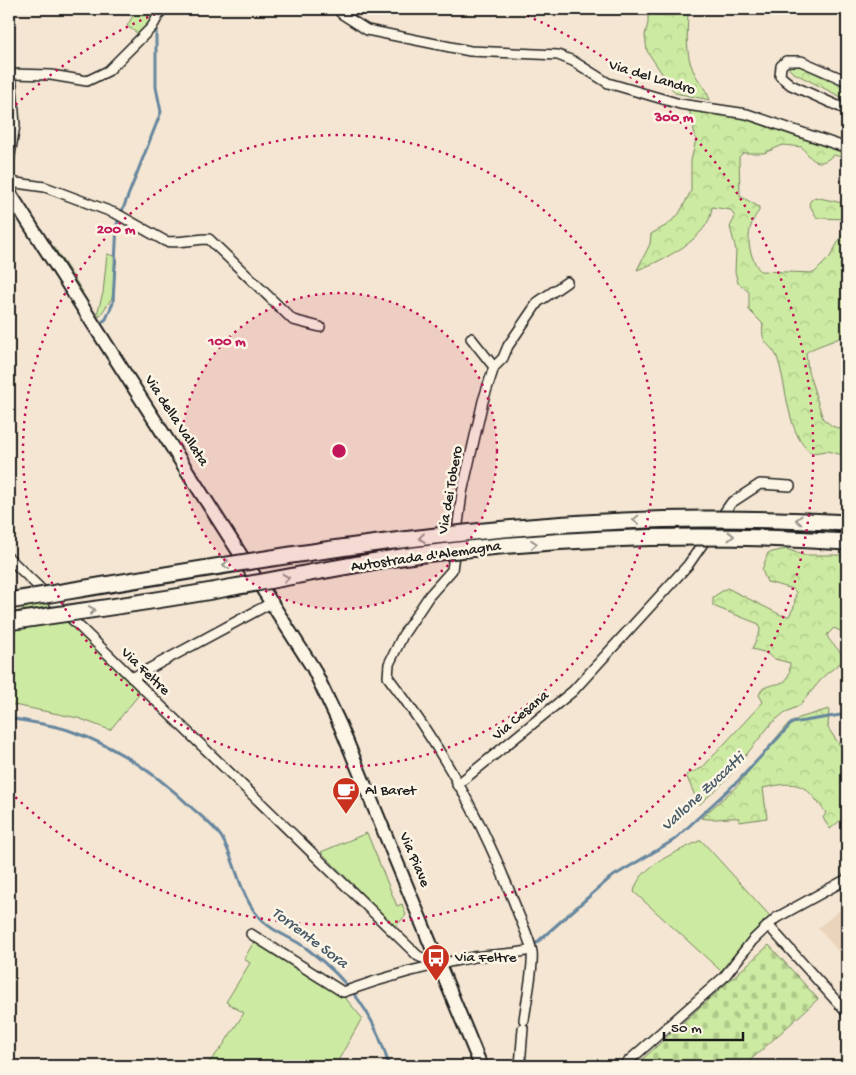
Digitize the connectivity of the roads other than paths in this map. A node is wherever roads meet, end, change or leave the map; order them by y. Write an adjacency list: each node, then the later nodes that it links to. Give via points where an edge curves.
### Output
1 (162, 9): 5 (street, via 152,27 108,71 87,81)
2 (337, 9): 8 (street, Via del Landro, via 367,30 470,52 558,55 608,83 680,104 747,114)
3 (842, 9): 4 (street)
4 (847, 13)
5 (10, 72): 9 (street, via 15,125)
6 (847, 81): 7 (street, via 801,61 786,61 781,66 780,76 791,85)
7 (847, 110)
8 (847, 148)
9 (9, 161)
10 (9, 182): 13 (street, via 45,186 117,214 171,243 189,238 209,239 293,320)
11 (9, 192): 21 (main road, Via della Vallata)
12 (567, 282): 15 (street, Via dei Tobero, via 538,302)
13 (320, 327)
14 (471, 338): 15 (street)
15 (494, 367): 25 (street, Via dei Tobero, via 462,493 452,570 428,596 389,664 388,677 414,711)
16 (790, 486): 25 (street, Via Cesana, via 760,484 731,503 688,565 573,690)
17 (847, 522): 20 (highway, Autostrada d'Alemagna, one-way to 20, bridge, via 736,518 623,520 522,527 412,538)
18 (847, 542): 22 (highway, Autostrada d'Alemagna, one-way to 18, bridge, via 414,556 522,544 734,536)
19 (9, 558): 24 (street, Via Feltre)
20 (9, 601)
21 (273, 602): 23 (main road, Via della Vallata); 24 (street)
22 (9, 622)
23 (313, 668): 30 (main road, Via Piave)
24 (132, 678): 30 (street, Via Feltre, via 418,956)
25 (457, 785): 29 (street, via 501,871)
26 (847, 879): 27 (street, via 794,906)
27 (768, 925): 31 (street); 34 (street, via 724,976)
28 (251, 934): 30 (street, via 340,991)
29 (532, 950): 30 (street); 33 (street)
30 (440, 965): 32 (main road, Via Piave)
31 (847, 1013)
32 (481, 1066)
33 (520, 1066)
34 (623, 1066)

